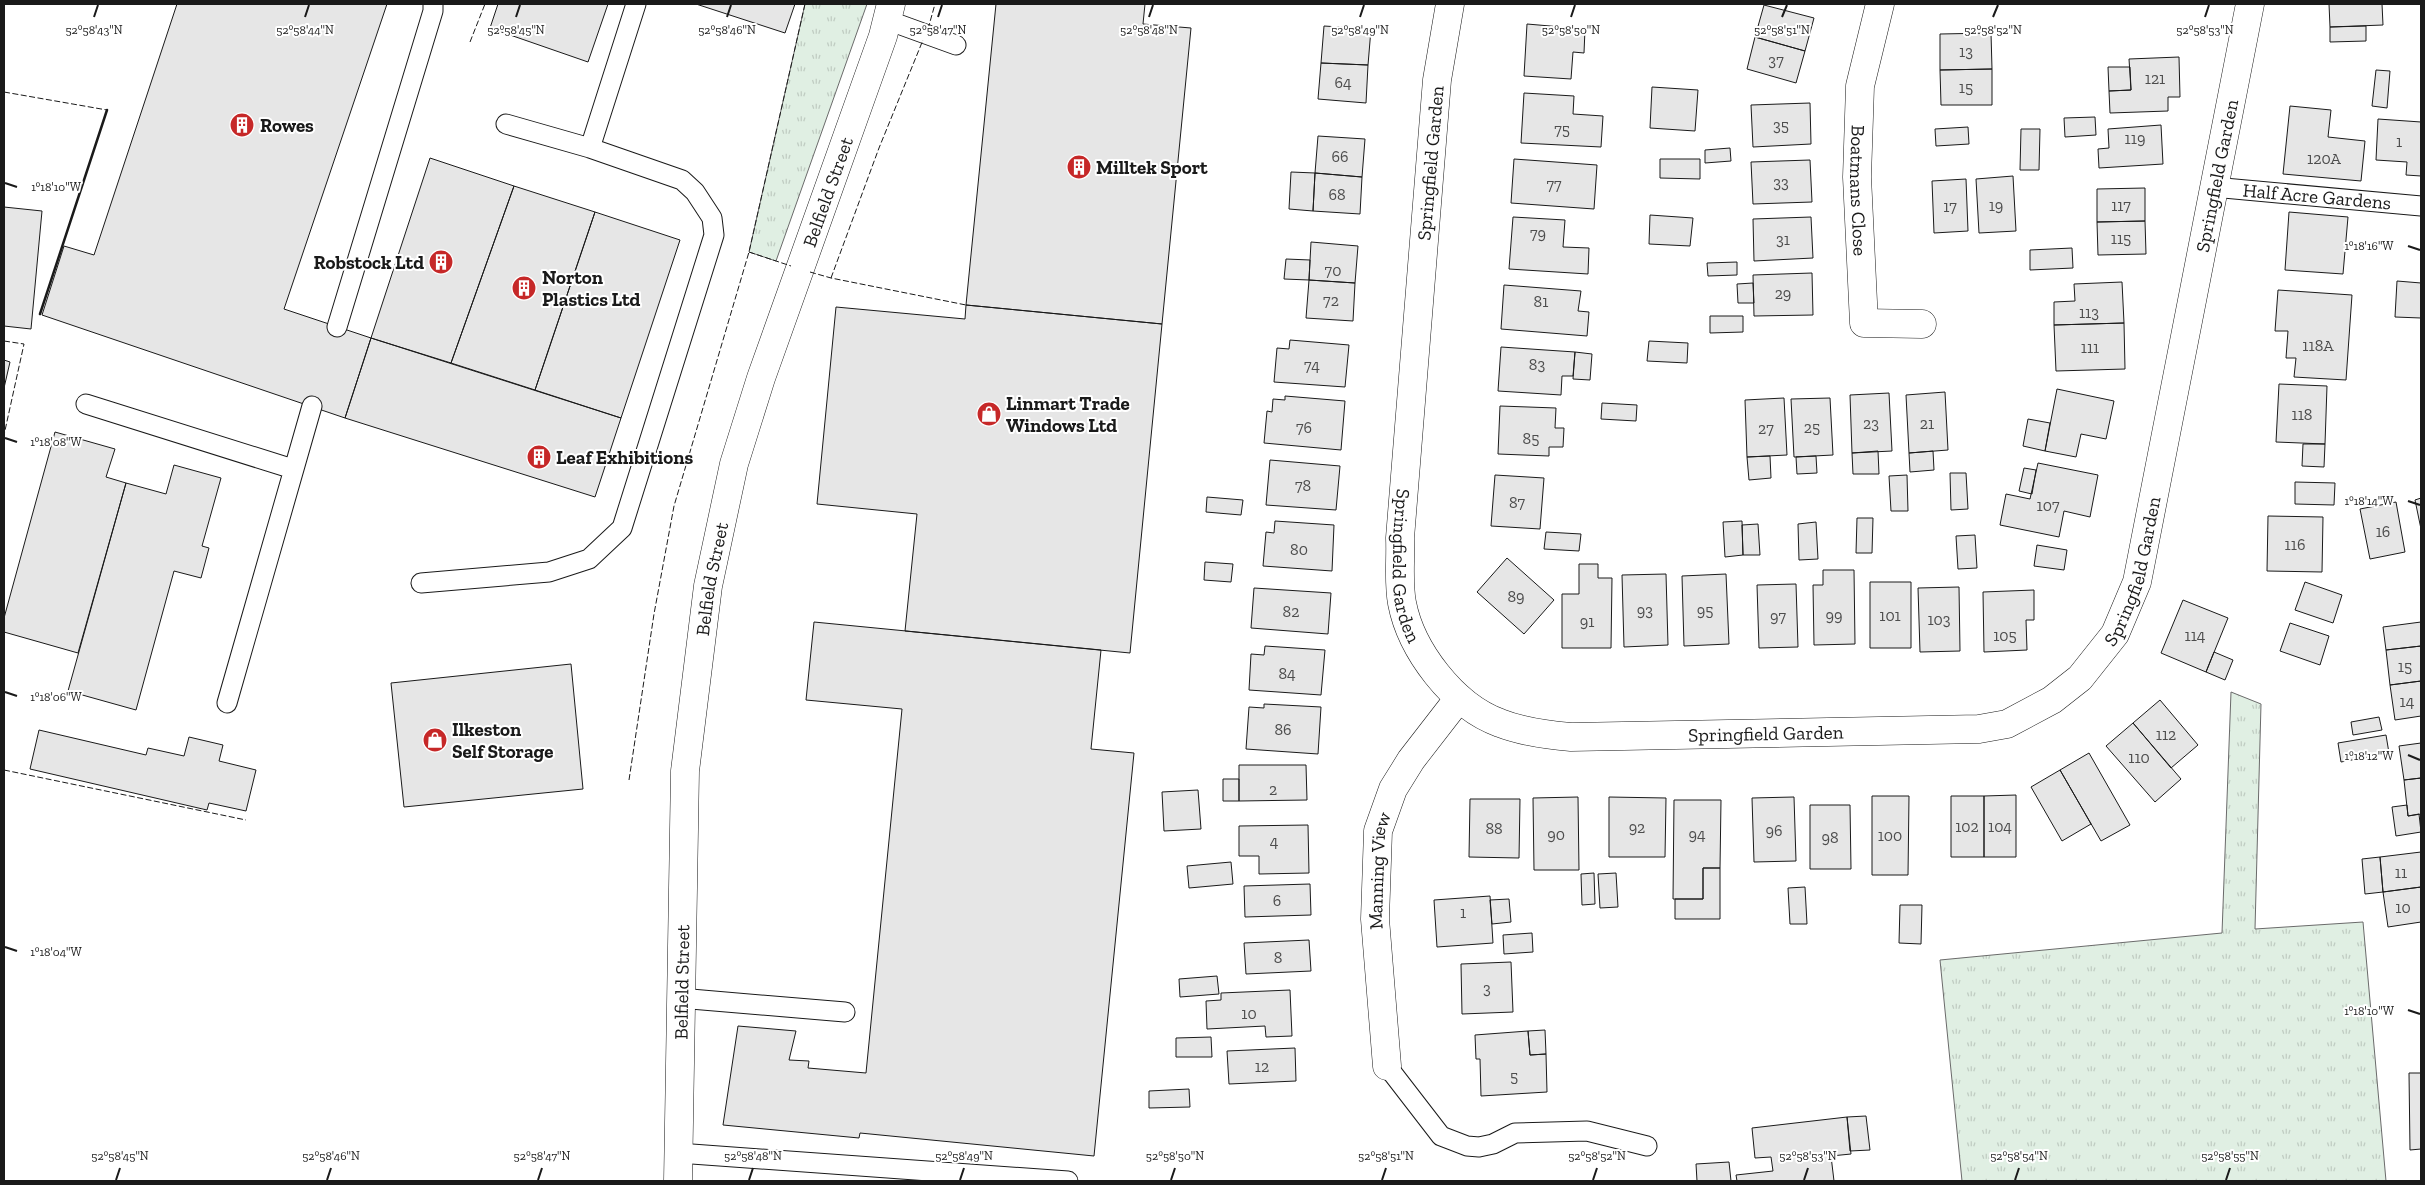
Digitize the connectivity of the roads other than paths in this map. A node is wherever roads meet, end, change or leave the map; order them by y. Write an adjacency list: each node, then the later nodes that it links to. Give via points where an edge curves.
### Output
1 (432, 4): 13 (lane, via 433,11)
2 (636, 4): 9 (lane)
3 (1450, 4): 18 (street, Springfield Garden, via 1437,80 1400,538 1402,601 1408,625 1432,670)
4 (1880, 4): 12 (street, Boatmans Close, via 1860,86 1857,176 1864,323)
5 (2250, 4): 10 (street, Springfield Garden)
6 (889, 12): 7 (lane); 20 (street, Belfield Street, via 761,378 734,464 722,520 708,586 684,771)
7 (956, 45)
8 (506, 124): 9 (lane)
9 (590, 148): 17 (lane, via 682,180 696,192 712,218 714,235 622,528 590,559 549,572)
10 (2213, 187): 11 (lane, Half Acre Gardens); 18 (street, Springfield Garden, via 2137,582 2114,634 2102,652 2080,678 2052,700 2007,724 1979,729 1571,737 1532,734 1497,723)
11 (2421, 206)
12 (1922, 324)
13 (337, 327)
14 (86, 404): 16 (lane)
15 (312, 406): 16 (lane)
16 (293, 468): 19 (lane)
17 (421, 583)
18 (1459, 698): 22 (street, Manning View, via 1411,760 1393,790 1378,831 1375,919)
19 (227, 703)
20 (679, 998): 21 (lane); 24 (street, Belfield Street)
21 (845, 1012)
22 (1387, 1066): 23 (lane, via 1441,1136 1467,1146 1493,1144 1515,1133 1578,1131)
23 (1647, 1146)
24 (678, 1153): 25 (street, Belfield Street); 26 (lane)
25 (678, 1181)
26 (1068, 1181)

